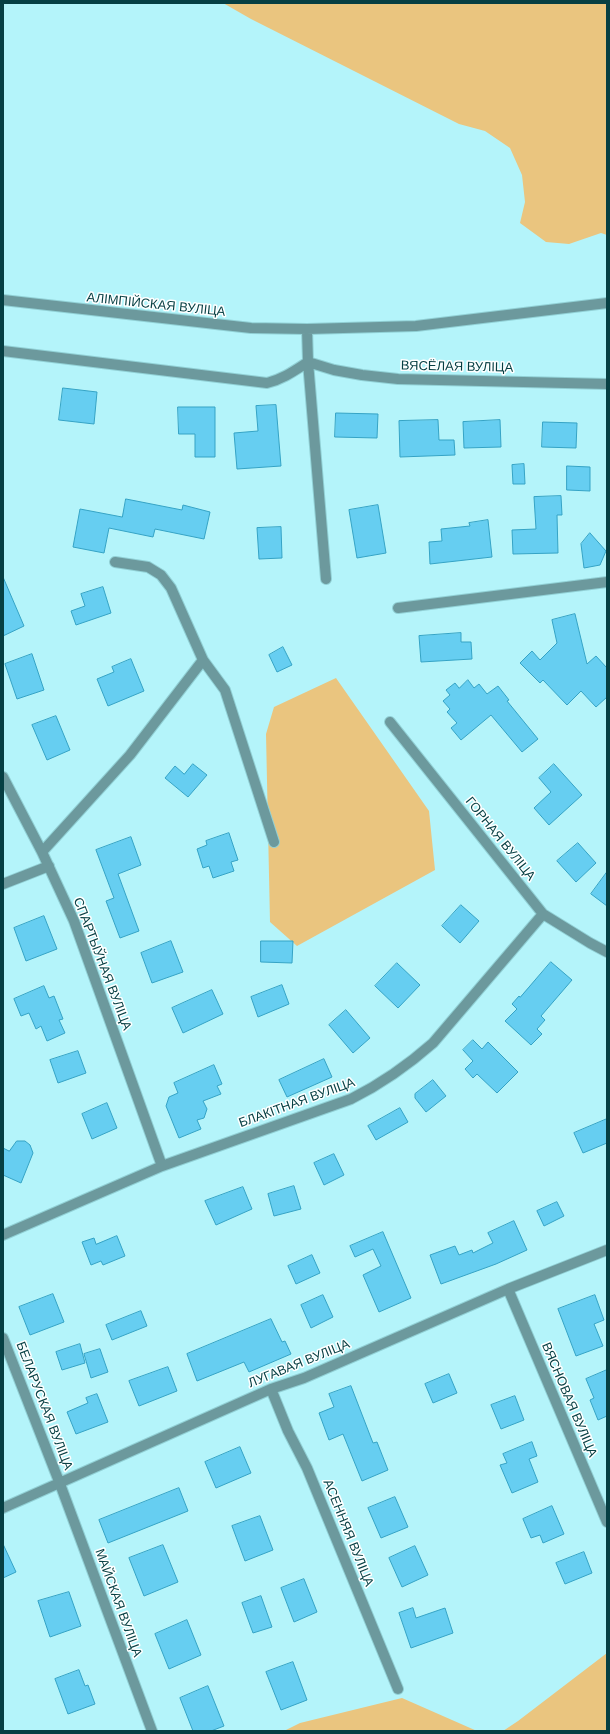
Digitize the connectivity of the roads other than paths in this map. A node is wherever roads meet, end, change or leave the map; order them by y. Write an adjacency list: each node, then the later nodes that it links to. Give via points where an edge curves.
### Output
1 (3, 300): 3 (street, АЛІМПІЙСКАЯ ВУЛІЦА, via 236,327)
2 (607, 303): 3 (street, АЛІМПІЙСКАЯ ВУЛІЦА, via 416,326)
3 (307, 329): 5 (street)
4 (3, 351): 5 (street, via 267,383 288,376)
5 (308, 362): 6 (street, ВЯСЁЛАЯ ВУЛІЦА, via 334,370 398,379); 8 (street)
6 (607, 384)
7 (115, 562): 11 (street, via 148,567 161,575 171,588)
8 (326, 579)
9 (607, 583): 10 (street)
10 (398, 608)
11 (203, 660): 14 (street, via 225,690); 15 (street, via 130,756)
12 (390, 722): 18 (street, ГОРНАЯ ВУЛІЦА)
13 (3, 777): 15 (street, СПАРТЫЎНАЯ ВУЛІЦА)
14 (274, 842)
15 (42, 852): 16 (street, СПАРТЫЎНАЯ ВУЛІЦА)
16 (49, 866): 17 (street); 20 (street, СПАРТЫЎНАЯ ВУЛІЦА, via 74,921)
17 (3, 884)
18 (543, 914): 19 (street, ГОРНАЯ ВУЛІЦА); 20 (street, БЛАКІТНАЯ ВУЛІЦА, via 433,1043 395,1074 350,1099)
19 (607, 952)
20 (162, 1166): 21 (street, БЛАКІТНАЯ ВУЛІЦА)
21 (3, 1235)
22 (607, 1250): 23 (street, ЛУГАВАЯ ВУЛІЦА)
23 (508, 1289): 25 (street, ЛУГАВАЯ ВУЛІЦА, via 304,1378); 28 (street, ВЯСНОВАЯ ВУЛІЦА)
24 (3, 1338): 26 (street, БЕЛАРУСКАЯ ВУЛІЦА)
25 (271, 1389): 26 (street, ЛУГАВАЯ ВУЛІЦА); 29 (street, АСЕННЯЯ ВУЛІЦА, via 307,1468)
26 (60, 1484): 27 (street, ЛУГАВАЯ ВУЛІЦА); 30 (street, МАЙСКАЯ ВУЛІЦА)
27 (3, 1508)
28 (607, 1522)
29 (398, 1689)
30 (152, 1731)

